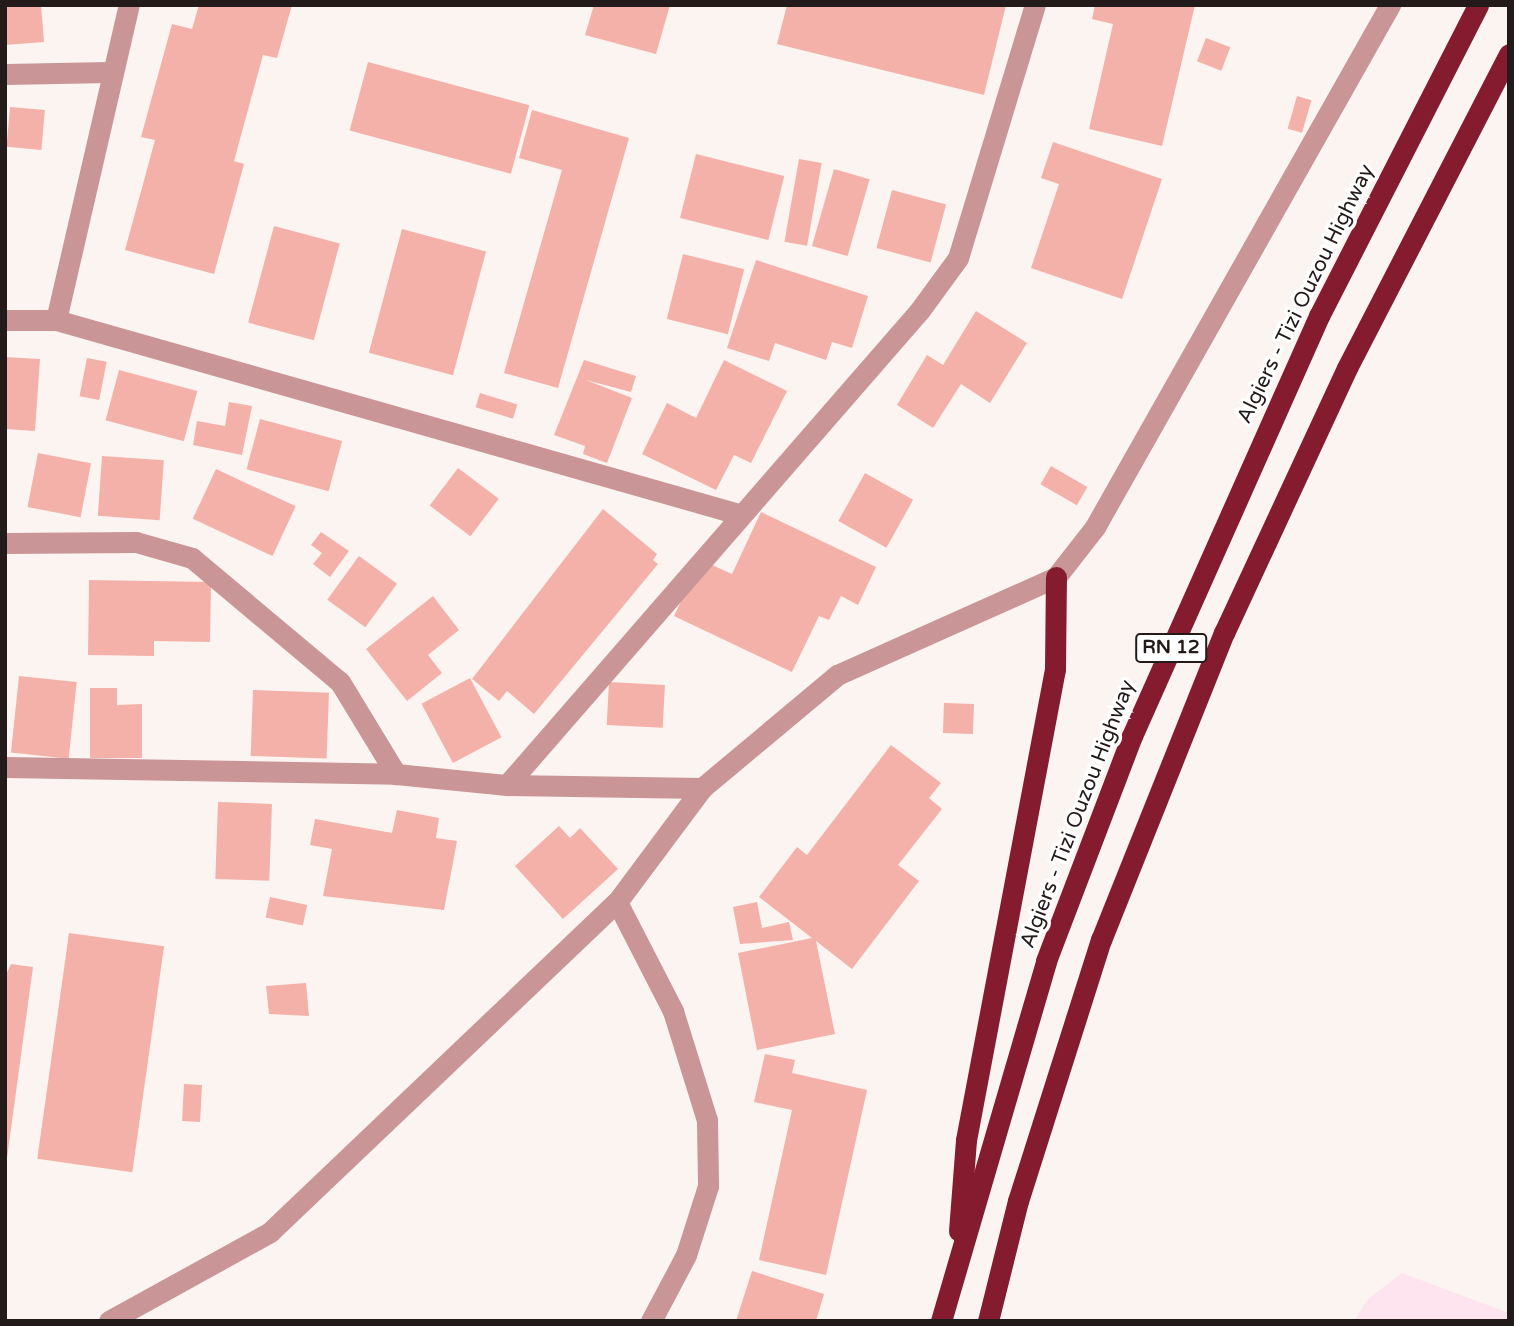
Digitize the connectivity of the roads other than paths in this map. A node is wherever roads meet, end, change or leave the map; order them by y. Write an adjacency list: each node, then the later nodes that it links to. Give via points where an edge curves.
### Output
1 (129, 5): 6 (street)
2 (1035, 5): 10 (street, via 958,258 920,310)
3 (1390, 5): 12 (street, via 1096,527)
4 (1478, 5): 18 (highway, Algiers - Tizi Ouzou Highway / RN 12, via 1319,316 1132,736 1039,983)
5 (1509, 54): 22 (highway, RN 12, via 1347,368 1224,633 1101,940 1018,1201)
6 (109, 72): 7 (street); 9 (street)
7 (5, 74)
8 (5, 320): 9 (street)
9 (56, 320): 10 (street)
10 (739, 514): 15 (street)
11 (5, 543): 14 (street, via 136,542 192,558 340,682)
12 (1056, 577): 16 (street, via 837,675); 18 (highway, via 1056,660 966,1140)
13 (5, 767): 14 (street)
14 (396, 774): 15 (street)
15 (507, 785): 16 (street)
16 (702, 789): 17 (street)
17 (617, 901): 19 (street, via 270,1232); 20 (street, via 673,1011 707,1120 708,1186 686,1255)
18 (960, 1256): 21 (highway, Algiers - Tizi Ouzou Highway / RN 12)
19 (109, 1321)
20 (652, 1321)
21 (941, 1321)
22 (988, 1321)

